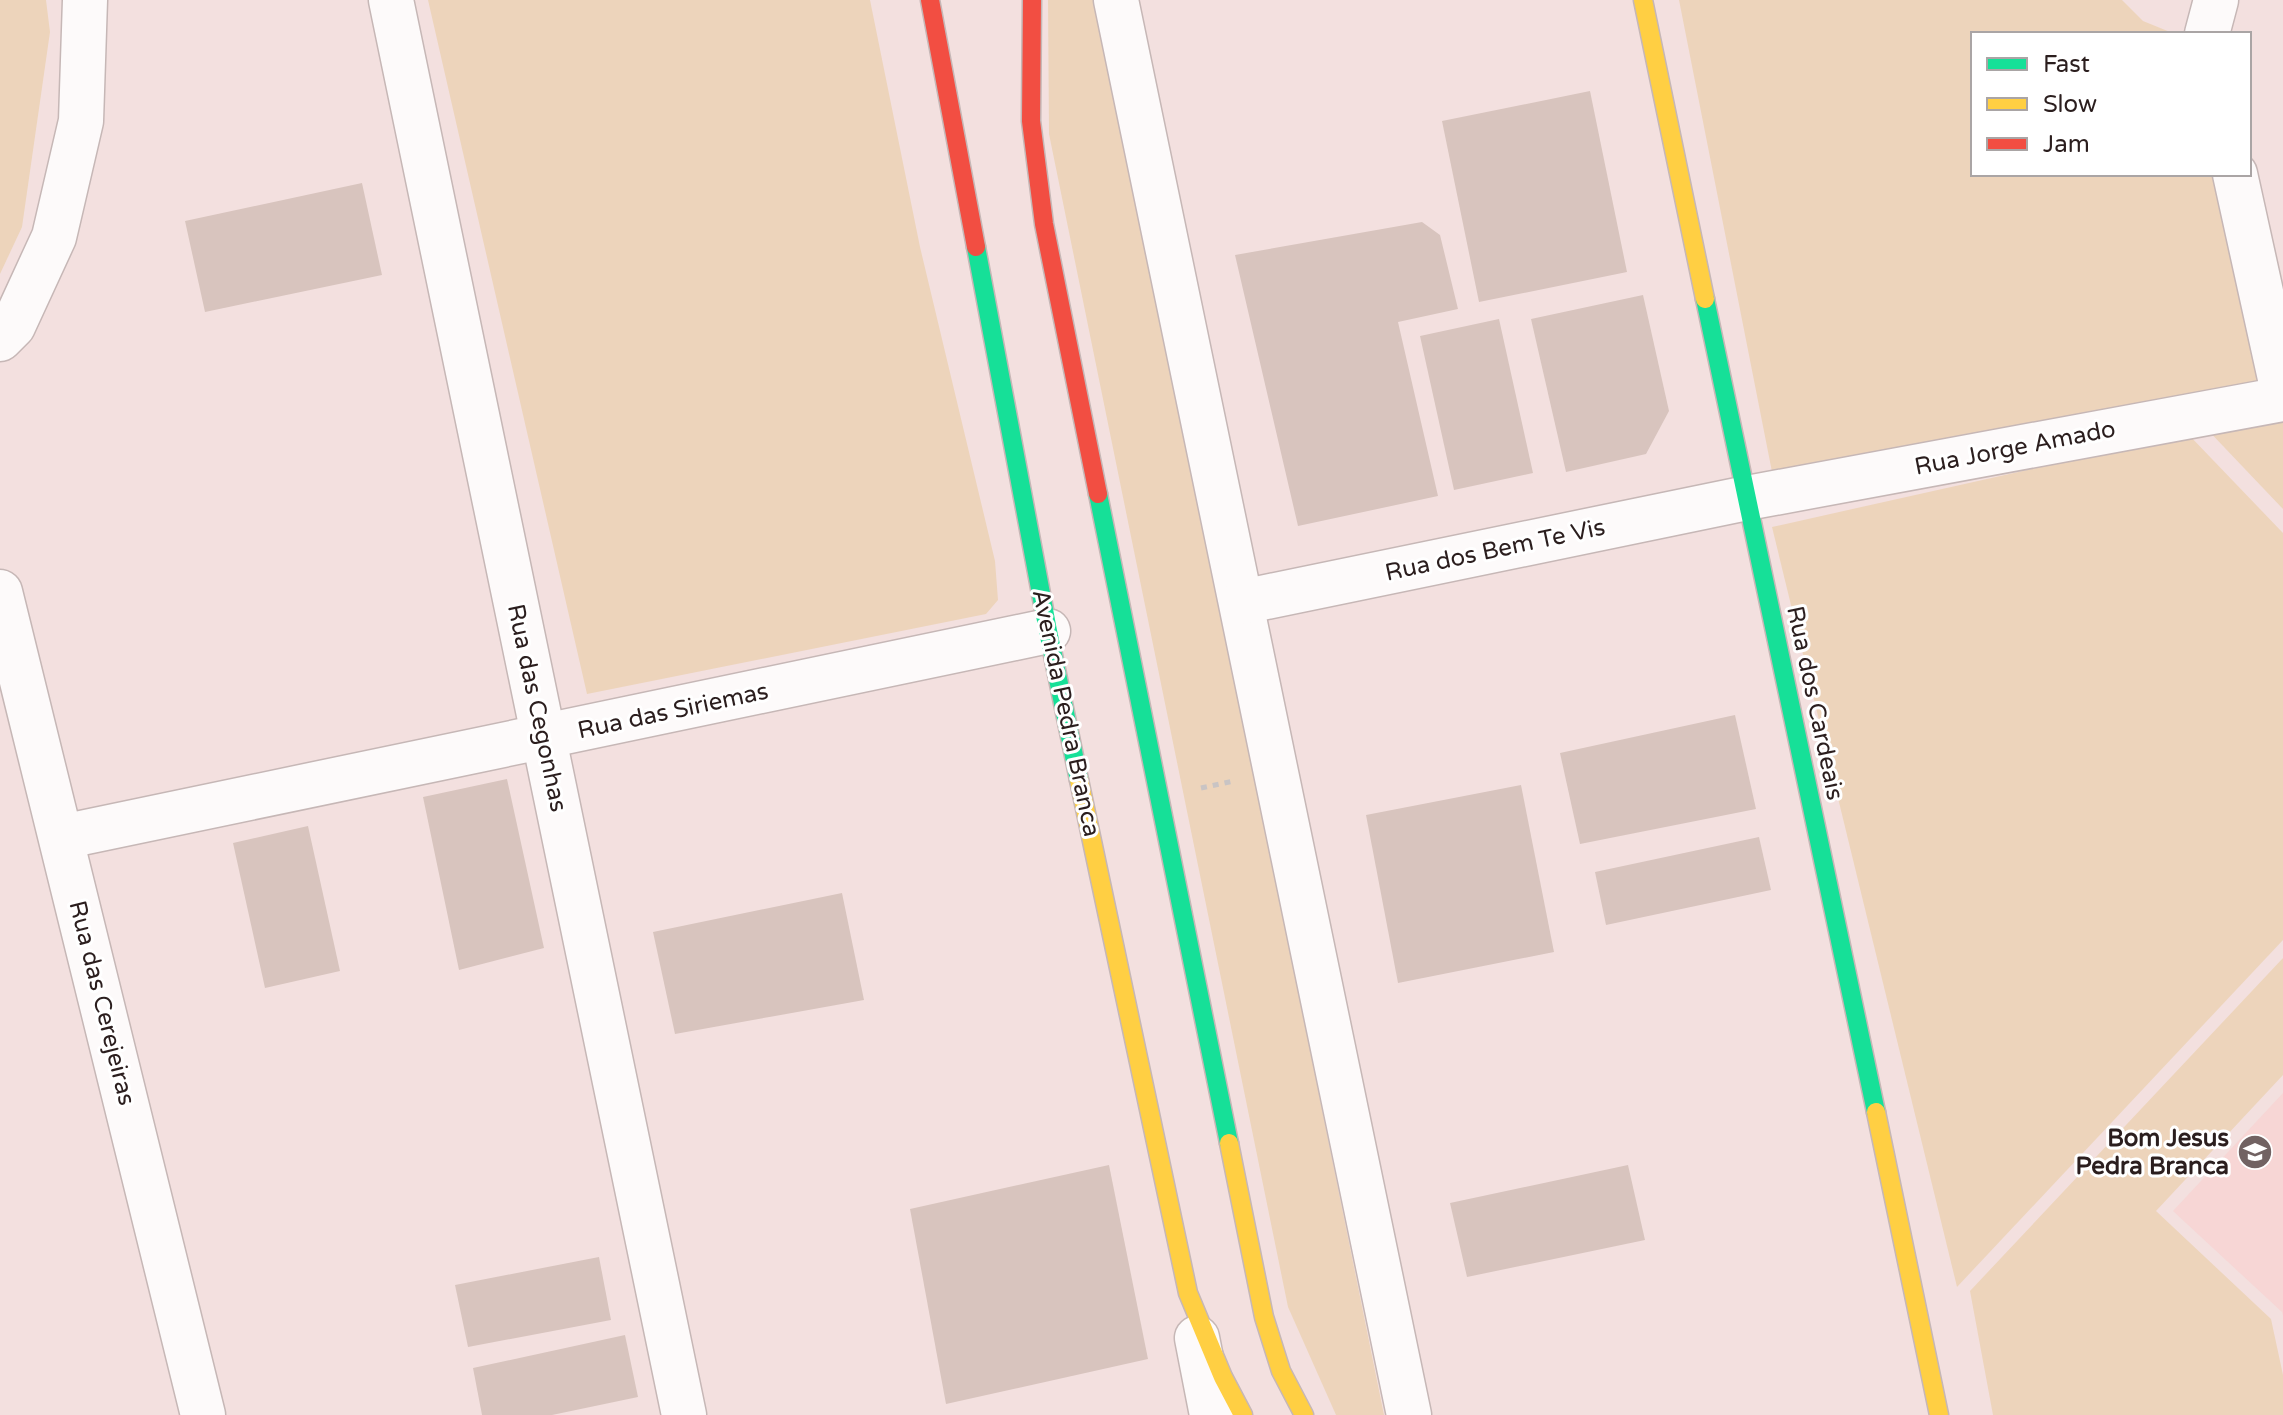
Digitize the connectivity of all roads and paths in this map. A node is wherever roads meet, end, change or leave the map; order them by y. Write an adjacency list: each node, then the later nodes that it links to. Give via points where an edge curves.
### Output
1 (85, 0): 10 (street, via 81,121 54,237 13,326)
2 (391, 0): 17 (street, Rua das Cegonhas)
3 (930, 0): 16 (main road, Avenida Pedra Branca)
4 (1032, 0): 24 (main road, via 1031,121 1044,224 1264,1317 1281,1371)
5 (1116, 0): 15 (street)
6 (1643, 0): 13 (main road, Rua dos Cardeais)
7 (2216, 0): 8 (street)
8 (2208, 32)
9 (2235, 176): 11 (street)
10 (0, 339)
11 (2283, 392)
12 (2283, 399): 13 (street, Rua Jorge Amado)
13 (1747, 498): 15 (street, Rua dos Bem Te Vis); 26 (main road, Rua dos Cardeais)
14 (0, 592): 18 (street, Rua das Cerejeiras)
15 (1242, 602): 25 (street)
16 (1048, 631): 17 (street, Rua das Siriemas); 19 (main road, Avenida Pedra Branca)
17 (543, 738): 18 (street, Rua das Siriemas); 21 (street, Rua das Cegonhas)
18 (62, 837): 20 (street, Rua das Cerejeiras)
19 (1188, 1293): 22 (street); 23 (main road, Avenida Pedra Branca)
20 (203, 1415)
21 (684, 1415)
22 (1212, 1415)
23 (1243, 1415)
24 (1304, 1415)
25 (1409, 1415)
26 (1939, 1415)

